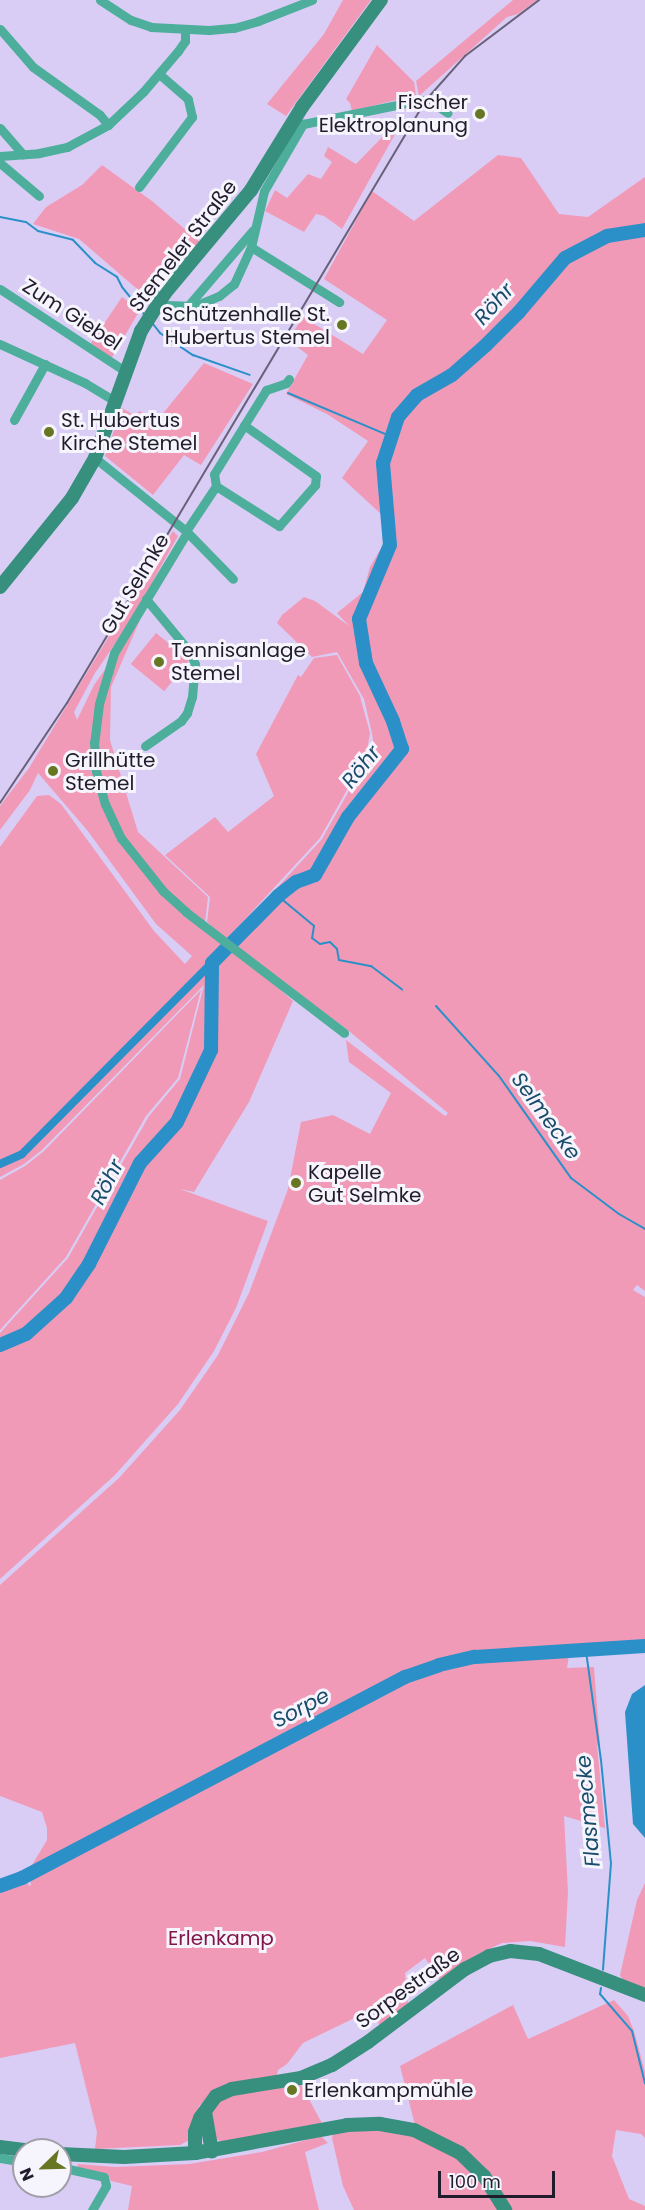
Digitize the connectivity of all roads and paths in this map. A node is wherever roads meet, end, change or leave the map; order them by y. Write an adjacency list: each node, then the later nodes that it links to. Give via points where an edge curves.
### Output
1 (100, 0): 5 (street, via 131,20 151,27)
2 (312, 0): 5 (street, via 234,28)
3 (381, 0): 18 (main road, Stemeler Straße, via 302,107 251,190)
4 (0, 29): 8 (street, via 33,67 100,115)
5 (185, 30): 6 (street, via 185,41)
6 (159, 74): 8 (street); 13 (street, via 188,99 192,117)
7 (447, 113): 15 (street, via 421,100 303,124 264,191)
8 (108, 125): 10 (street, via 67,147)
9 (0, 128): 10 (street)
10 (24, 154): 11 (street)
11 (0, 156)
12 (0, 163): 14 (street)
13 (139, 187)
14 (39, 196)
15 (253, 230): 16 (street); 20 (street)
16 (250, 247): 19 (street); 20 (street, via 234,284 206,302)
17 (0, 289): 23 (street, Zum Giebel)
18 (160, 302): 20 (street); 23 (main road, Stemeler Straße, via 141,332)
19 (339, 302)
20 (188, 307)
21 (0, 344): 22 (street)
22 (45, 364): 25 (street); 26 (street)
23 (125, 371): 25 (main road, Stemeler Straße)
24 (289, 379): 27 (street, Gut Selmke, via 266,390)
25 (115, 401): 28 (main road, Stemeler Straße)
26 (14, 420)
27 (244, 425): 29 (street, Gut Selmke, via 214,474); 29 (street, via 316,476 315,485 279,526)
28 (95, 458): 30 (street); 32 (main road, Stemeler Straße, via 72,498)
29 (216, 486): 30 (street, Gut Selmke)
30 (186, 532): 31 (street); 33 (street, Gut Selmke)
31 (233, 579)
32 (0, 587)
33 (146, 599): 34 (street, via 190,652 195,664 194,689 187,713); 35 (street, Gut Selmke, via 114,653 99,704 94,742 101,792 121,838 150,877 186,912)
34 (145, 746)
35 (344, 1033)
36 (645, 1995): 37 (main road, Sorpestraße, via 539,1954 499,1954 465,1969 332,2065 290,2080 232,2089 216,2096)
37 (205, 2112): 38 (main road); 39 (main road, Sorpestraße, via 195,2132)
38 (212, 2151): 39 (main road); 43 (main road, via 380,2124 429,2136 453,2148 484,2176)
39 (195, 2153): 40 (main road, via 124,2157)
40 (72, 2155)
41 (72, 2169): 42 (street, via 102,2175 106,2181)
42 (92, 2210)
43 (505, 2210)

